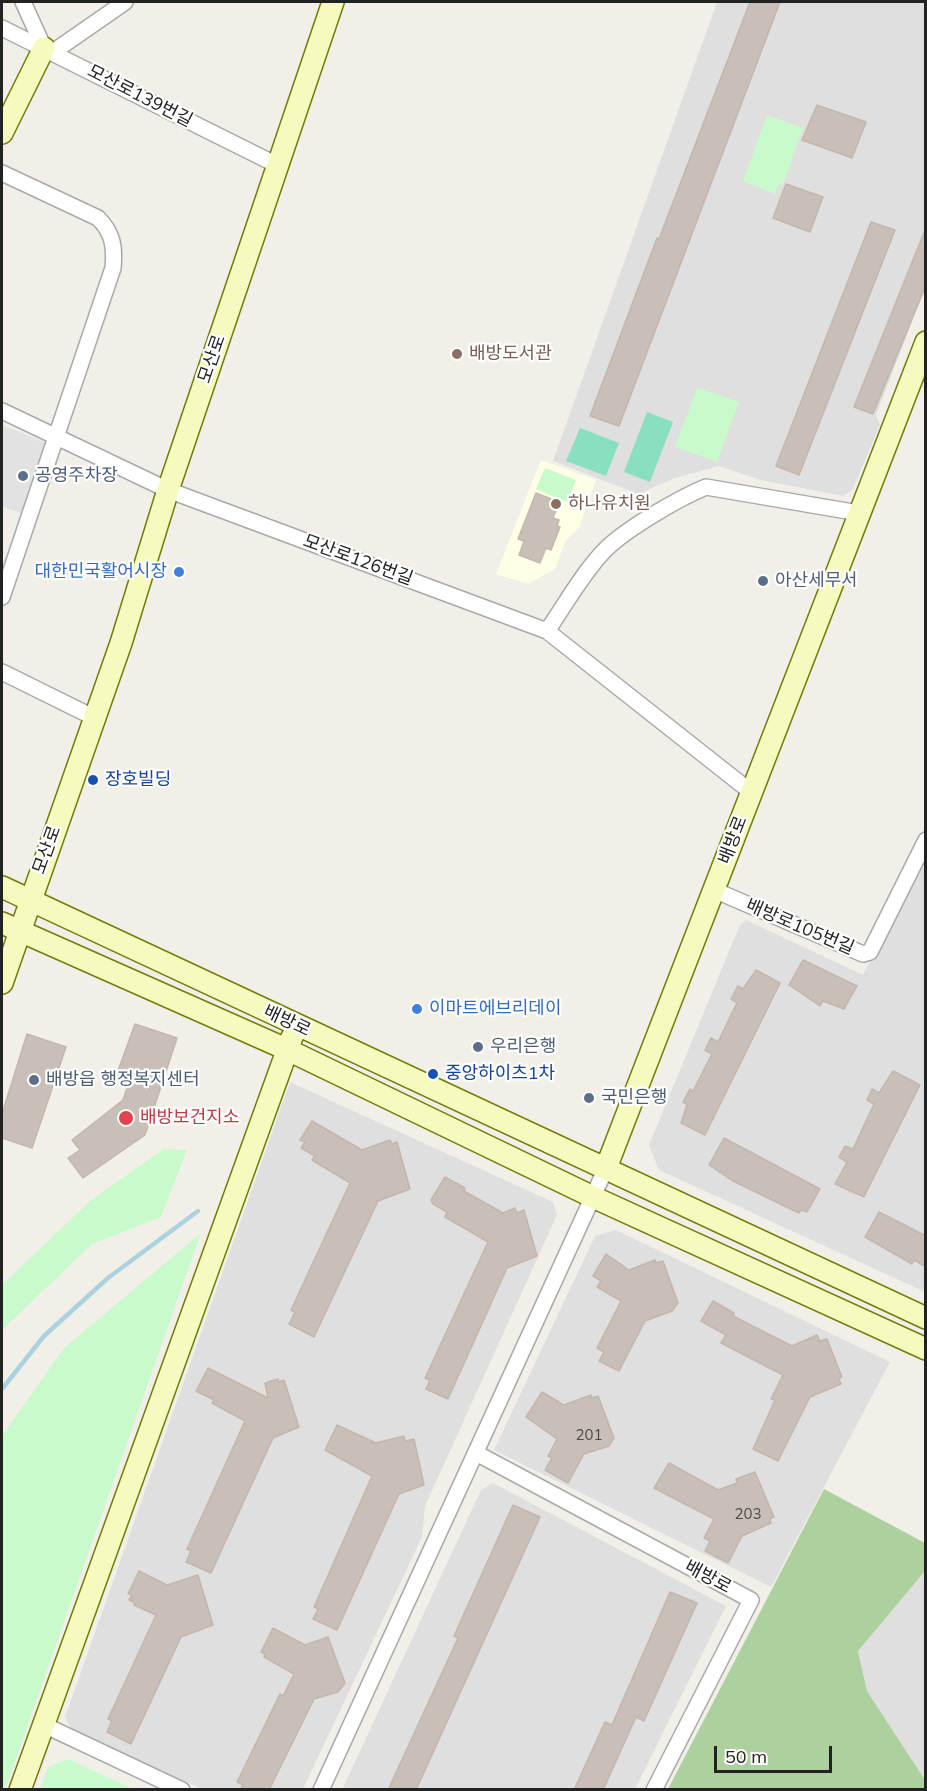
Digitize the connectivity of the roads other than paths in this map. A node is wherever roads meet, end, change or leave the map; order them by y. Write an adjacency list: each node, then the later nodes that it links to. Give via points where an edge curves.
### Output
1 (23, 2): 5 (street)
2 (125, 2): 5 (street)
3 (333, 2): 7 (street, 모산로)
4 (2, 28): 5 (street, 모산로139번길)
5 (48, 50): 6 (street); 7 (street, 모산로139번길)
6 (2, 133)
7 (277, 165): 12 (street, 모산로)
8 (2, 172): 11 (street, via 98,218 108,228 115,248 113,268)
9 (926, 342): 13 (street, 배방로)
10 (2, 411): 11 (street, 모산로126번길)
11 (56, 437): 12 (street, 모산로126번길); 14 (street)
12 (168, 490): 15 (street, 모산로126번길); 17 (street, 모산로)
13 (859, 513): 15 (street, via 706,487 613,542); 18 (street, 배방로)
14 (2, 597)
15 (547, 631): 18 (street, 모산로126번길)
16 (2, 672): 17 (street)
17 (95, 718): 22 (street, 모산로)
18 (751, 792): 21 (street, 배방로)
19 (926, 840): 21 (street, 배방로105번길, via 870,952 863,954)
20 (2, 886): 22 (street, 배방로)
21 (714, 890): 27 (street, 배방로)
22 (28, 901): 23 (street, 모산로); 25 (street, 배방로)
23 (10, 927): 24 (street, 모산로); 26 (street, 배방로)
24 (2, 982)
25 (298, 1026): 26 (street); 27 (street, 배방로)
26 (286, 1049): 28 (street, 배방로); 32 (street)
27 (606, 1168): 28 (street, 배방로); 29 (street, 배방로)
28 (593, 1197): 30 (street, 배방로); 31 (street, 배방로)
29 (926, 1318)
30 (926, 1349)
31 (476, 1453): 35 (street, 배방로); 36 (street, 배방로, via 751,1600)
32 (42, 1724): 33 (street); 34 (street)
33 (20, 1790)
34 (182, 1790)
35 (321, 1790)
36 (654, 1790)

